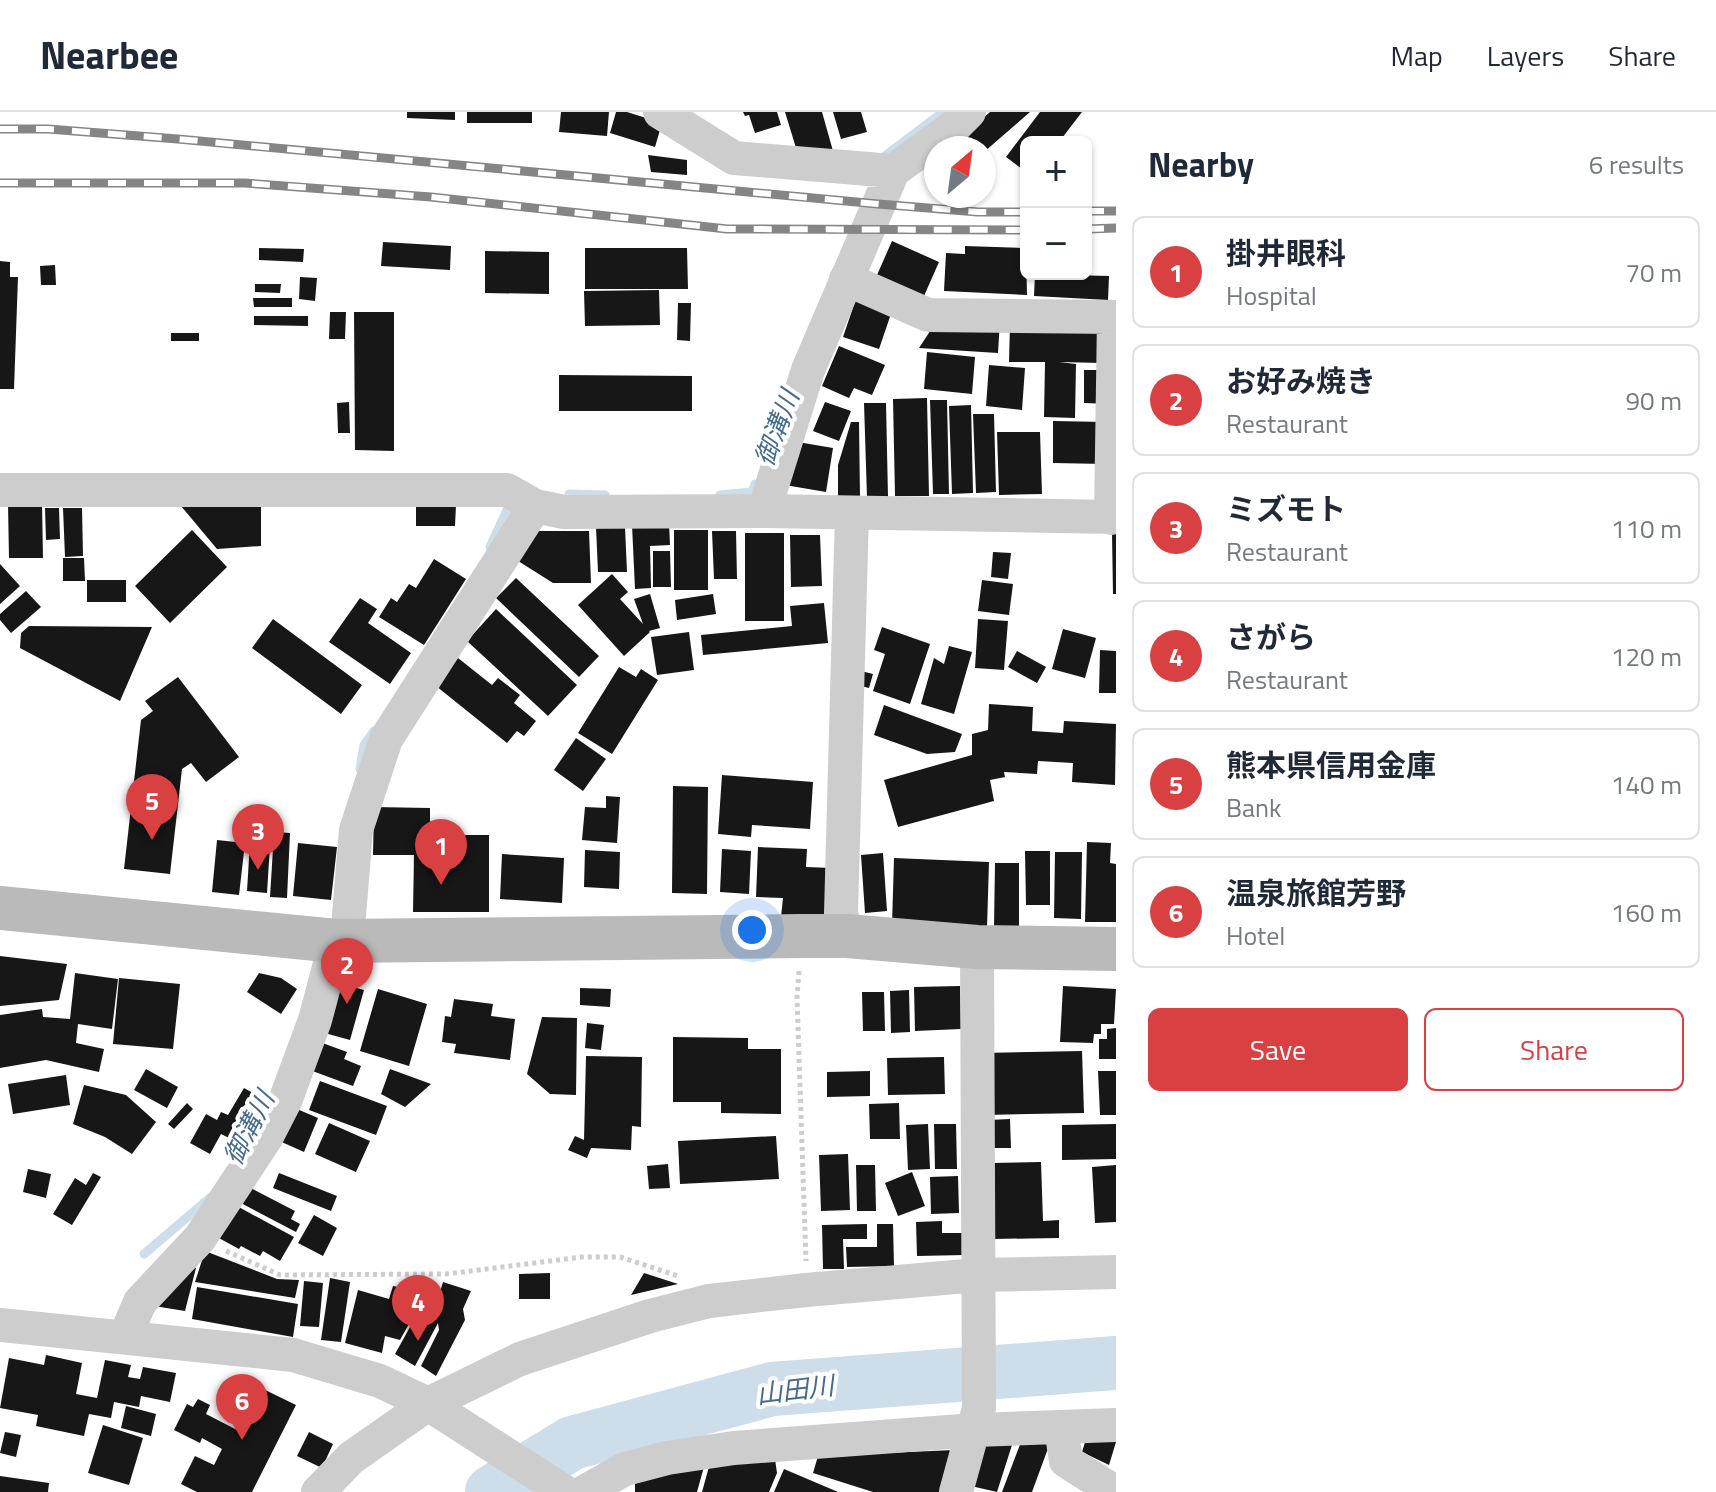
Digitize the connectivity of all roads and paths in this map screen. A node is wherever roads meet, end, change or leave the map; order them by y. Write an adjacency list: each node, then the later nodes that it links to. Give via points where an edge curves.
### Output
1 (660, 112): 3 (street, via 734,158)
2 (969, 112): 3 (street)
3 (893, 171): 4 (street)
4 (846, 279): 5 (street, via 928,315); 8 (street, via 808,370)
5 (1115, 317): 10 (street)
6 (0, 490): 7 (street, via 507,490)
7 (535, 506): 8 (street, via 564,512); 14 (street, via 386,739 356,830)
8 (764, 511): 9 (street)
9 (852, 513): 10 (street); 13 (street, via 841,913)
10 (1113, 518)
11 (0, 908): 14 (street)
12 (802, 936): 13 (street); 14 (street); 20 (path, via 797,997)
13 (847, 936): 15 (street)
14 (342, 940): 17 (street, via 285,1101)
15 (977, 947): 16 (street); 19 (street)
16 (1116, 949)
17 (200, 1238): 21 (path, via 280,1275 446,1274 620,1257); 23 (street, via 140,1302)
18 (1116, 1272): 19 (street)
19 (978, 1283): 20 (street); 25 (street)
20 (806, 1290): 21 (street)
21 (735, 1298): 24 (street, via 650,1316 520,1359)
22 (0, 1325): 23 (street)
23 (125, 1337): 24 (street, via 293,1355 380,1381)
24 (437, 1410): 28 (street, via 351,1458); 29 (street)
25 (977, 1419): 27 (street); 30 (street, via 667,1458 625,1469); 31 (street)
26 (1116, 1425): 27 (street)
27 (1061, 1428): 32 (street, via 1066,1461)
28 (318, 1492)
29 (565, 1492)
30 (584, 1492)
31 (956, 1492)
32 (1115, 1492)

